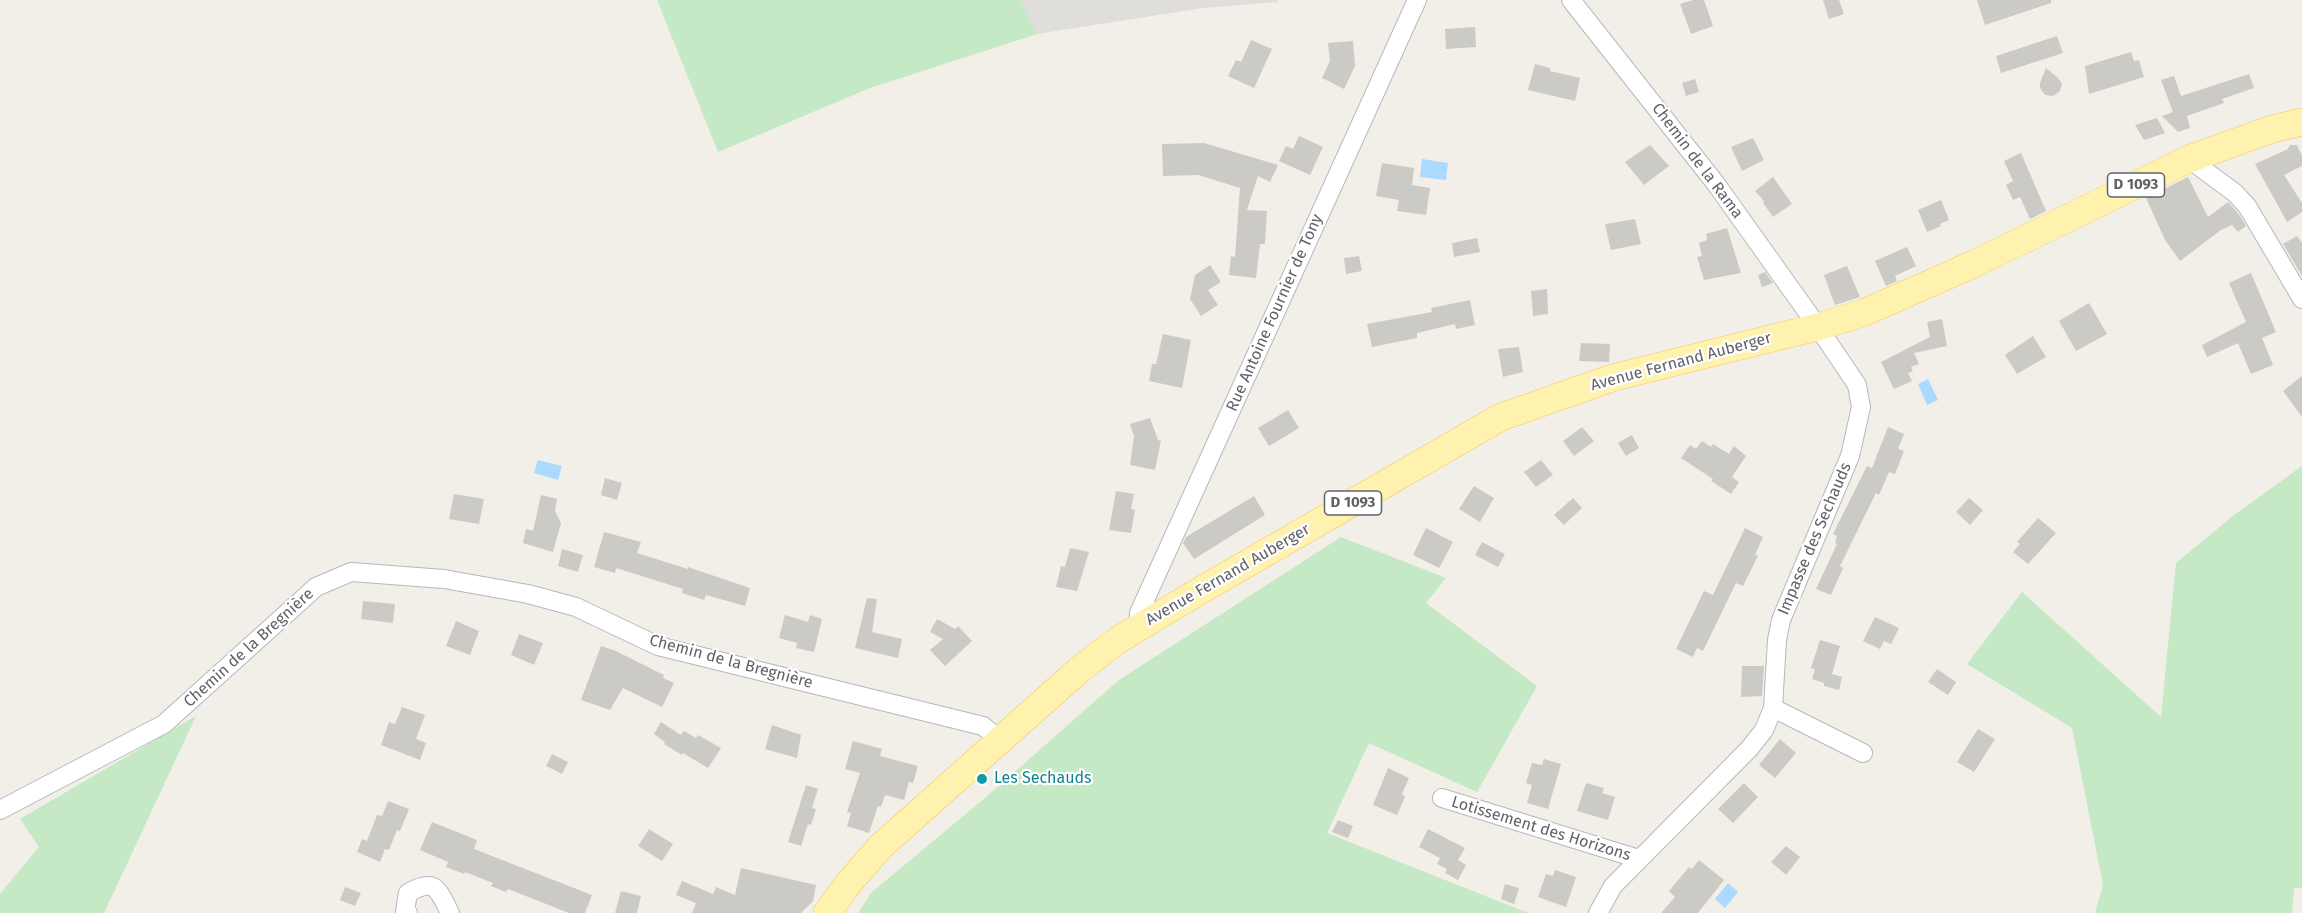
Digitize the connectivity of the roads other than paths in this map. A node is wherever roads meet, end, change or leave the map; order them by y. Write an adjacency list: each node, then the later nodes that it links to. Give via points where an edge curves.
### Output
1 (1417, 0): 7 (street, Rue Antoine Fournier de Tony, via 1139,613)
2 (1571, 0): 6 (street, Chemin de la Rama, via 1716,184)
3 (2302, 122): 4 (main road, D 1093)
4 (2189, 159): 5 (street, via 2247,206); 6 (main road, Avenue Fernand Auberger / D 1093, via 1976,263 1863,313)
5 (2302, 299)
6 (1818, 327): 7 (main road, Avenue Fernand Auberger / D 1093, via 1615,377 1501,417); 8 (street, Impasse des Sechauds, via 1857,385 1861,407 1850,456 1781,620)
7 (1138, 627): 9 (main road, Avenue Fernand Auberger / D 1093, via 1079,670)
8 (1773, 708): 10 (street); 13 (street, Impasse des Sechauds, via 1764,730 1749,748)
9 (1000, 740): 12 (street, Chemin de la Bregnière, via 982,726 658,646 576,607 528,594 444,579 351,572 316,587 164,724); 16 (main road, Avenue Fernand Auberger / D 1093, via 880,847)
10 (1863, 753)
11 (1442, 798): 13 (street, Lotissement des Horizons)
12 (0, 810)
13 (1640, 859): 17 (street, Impasse des Sechauds, via 1613,886)
14 (408, 913): 15 (street, via 408,893 422,885 433,886 441,893)
15 (450, 913)
16 (827, 913)
17 (1598, 913)

